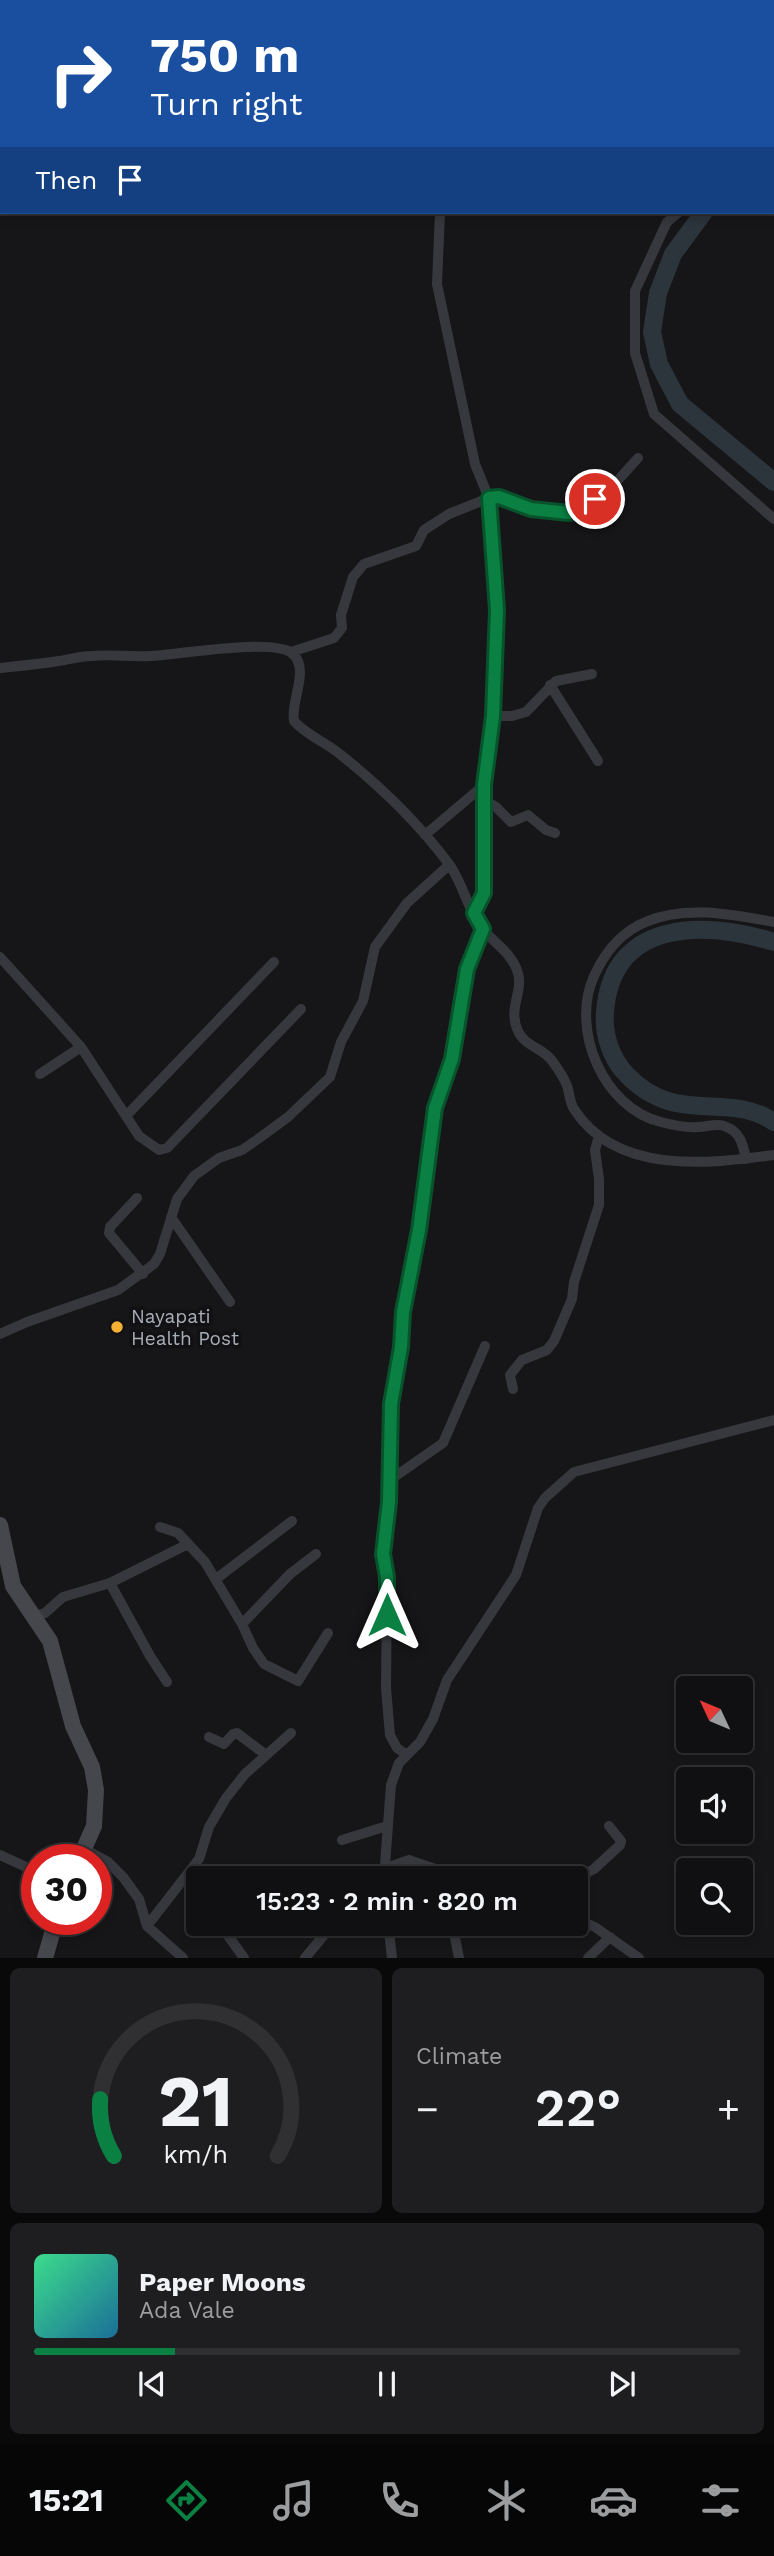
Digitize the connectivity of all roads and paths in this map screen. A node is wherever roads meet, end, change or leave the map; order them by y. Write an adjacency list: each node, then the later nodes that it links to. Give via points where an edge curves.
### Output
1 (440, 214): 4 (street, via 438,284 475,464)
2 (677, 214): 5 (street, via 667,222 635,291 635,353 650,402 654,414)
3 (638, 458): 4 (street, via 610,489 569,513)
4 (489, 498): 6 (street, via 424,530 416,546 364,564 353,577 341,615 342,628 334,638); 10 (street, via 497,610)
5 (774, 519)
6 (291, 652): 7 (street, via 252,648 89,656); 15 (street, via 300,677 294,721 341,755)
7 (0, 668)
8 (592, 674): 9 (street)
9 (551, 685): 10 (street, via 526,712); 11 (street)
10 (493, 716): 12 (street)
11 (598, 761)
12 (484, 785): 13 (street); 15 (street)
13 (483, 799): 14 (street, via 511,822 528,815); 17 (street, via 484,893)
14 (555, 833)
15 (425, 835): 16 (street)
16 (449, 865): 17 (street); 30 (street, via 407,902 375,947 363,1001 341,1042 330,1077 258,1139 194,1176 177,1199)
17 (474, 913): 19 (street)
18 (774, 922): 28 (street, via 717,913 672,913 639,925 610,947 591,983 587,1005 597,1066 628,1104 660,1122 695,1128 722,1125 742,1139)
19 (483, 929): 26 (street, via 504,948 517,970 520,983 513,1013 519,1035 554,1063 575,1110); 37 (street, via 467,969 452,1059 435,1108 391,1404)
20 (0, 957): 23 (street)
21 (274, 962): 25 (street)
22 (301, 1009): 25 (street, via 163,1150 145,1142)
23 (81, 1047): 24 (street); 25 (street)
24 (40, 1074)
25 (126, 1116)
26 (598, 1136): 28 (street, via 656,1159); 35 (street, via 598,1205 572,1299 547,1350 522,1360 510,1375)
27 (774, 1155): 28 (street)
28 (746, 1159)
29 (137, 1198): 31 (street, via 108,1233)
30 (171, 1217): 31 (street, via 160,1254); 32 (street)
31 (143, 1274): 33 (street, via 118,1290)
32 (230, 1302)
33 (0, 1334)
34 (485, 1346): 37 (street, via 443,1443)
35 (513, 1389)
36 (774, 1420): 52 (street, via 574,1472 561,1481 538,1508 516,1575 452,1672 433,1719)
37 (390, 1480): 52 (street, via 383,1554 386,1688 390,1735)
38 (292, 1521): 43 (street)
39 (0, 1525): 45 (main road, via 13,1586)
40 (160, 1527): 41 (street)
41 (188, 1544): 43 (street); 44 (street)
42 (316, 1554): 46 (street)
43 (216, 1579): 46 (street)
44 (110, 1583): 45 (street, via 63,1597); 48 (street)
45 (35, 1616): 56 (main road, via 50,1641 73,1726 92,1767 96,1809)
46 (242, 1624): 47 (street, via 264,1664 298,1681)
47 (328, 1633)
48 (167, 1682)
49 (291, 1733): 51 (street)
50 (209, 1737): 51 (street, via 224,1744 237,1733)
51 (266, 1755): 65 (street, via 226,1798 208,1827 199,1859)
52 (407, 1755): 53 (street, via 391,1785)
53 (387, 1826): 55 (street); 60 (street)
54 (609, 1826): 63 (street, via 620,1845)
55 (342, 1840)
56 (86, 1844)
57 (0, 1855): 58 (street)
58 (21, 1865)
59 (112, 1866): 65 (street, via 139,1899)
60 (385, 1866)
61 (392, 1866): 62 (street, via 402,1861)
62 (425, 1866)
63 (588, 1872)
64 (588, 1925): 71 (street)
65 (147, 1926): 73 (street)
66 (52, 1935): 72 (main road)
67 (229, 1936): 74 (street)
68 (323, 1936): 75 (street)
69 (389, 1936): 76 (street)
70 (455, 1936): 77 (street)
71 (610, 1937): 78 (street); 79 (street)
72 (45, 1958)
73 (183, 1958)
74 (244, 1958)
75 (305, 1958)
76 (392, 1958)
77 (459, 1958)
78 (588, 1958)
79 (639, 1958)

